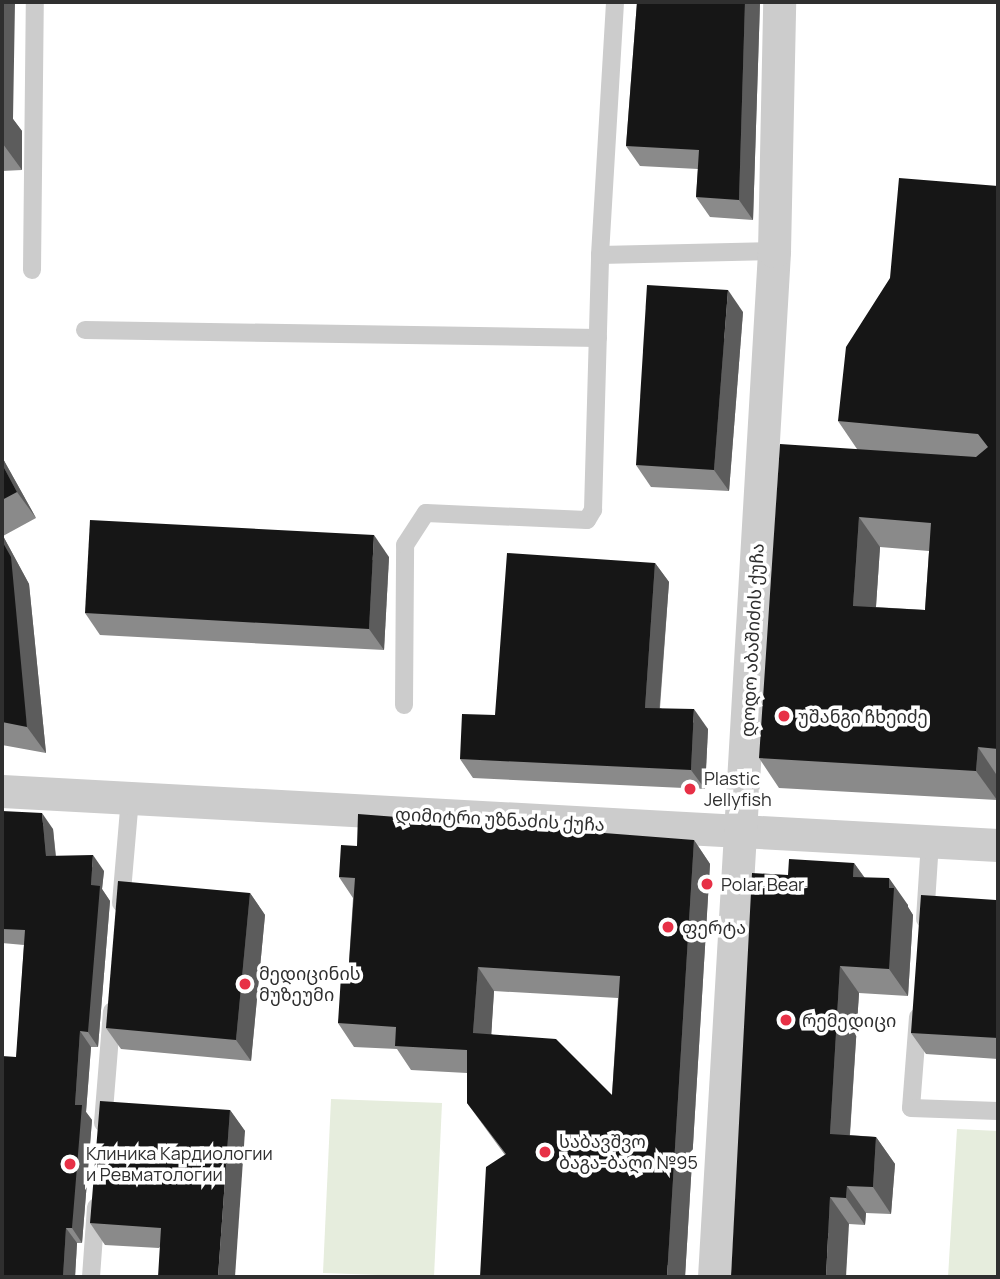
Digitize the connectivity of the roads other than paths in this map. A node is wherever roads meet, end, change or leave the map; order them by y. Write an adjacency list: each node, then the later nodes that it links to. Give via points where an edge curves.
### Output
1 (35, 2): 6 (lane)
2 (615, 2): 5 (lane)
3 (779, 2): 4 (street, დოდო აბაშიძის ქუჩა)
4 (774, 251): 5 (lane); 12 (street, დოდო აბაშიძის ქუჩა, via 775,455)
5 (600, 255): 8 (lane)
6 (32, 270)
7 (85, 330): 8 (lane)
8 (598, 338): 9 (lane, via 593,510 587,520 426,513 405,545)
9 (404, 705)
10 (2, 791): 11 (street, დიმიტრი უზნაძის ქუჩა)
11 (130, 799): 12 (street, დიმიტრი უზნაძის ქუჩა); 15 (lane)
12 (740, 833): 13 (street, დიმიტრი უზნაძის ქუჩა); 23 (street, დოდო აბაშიძის ქუჩა)
13 (930, 842): 14 (street, დიმიტრი უზნაძის ქუჩა); 16 (lane)
14 (998, 845)
15 (120, 922)
16 (923, 941)
17 (114, 990): 20 (lane)
18 (919, 997): 19 (lane, via 911,1108)
19 (998, 1111)
20 (102, 1140)
21 (99, 1181): 22 (lane)
22 (91, 1277)
23 (714, 1277)

